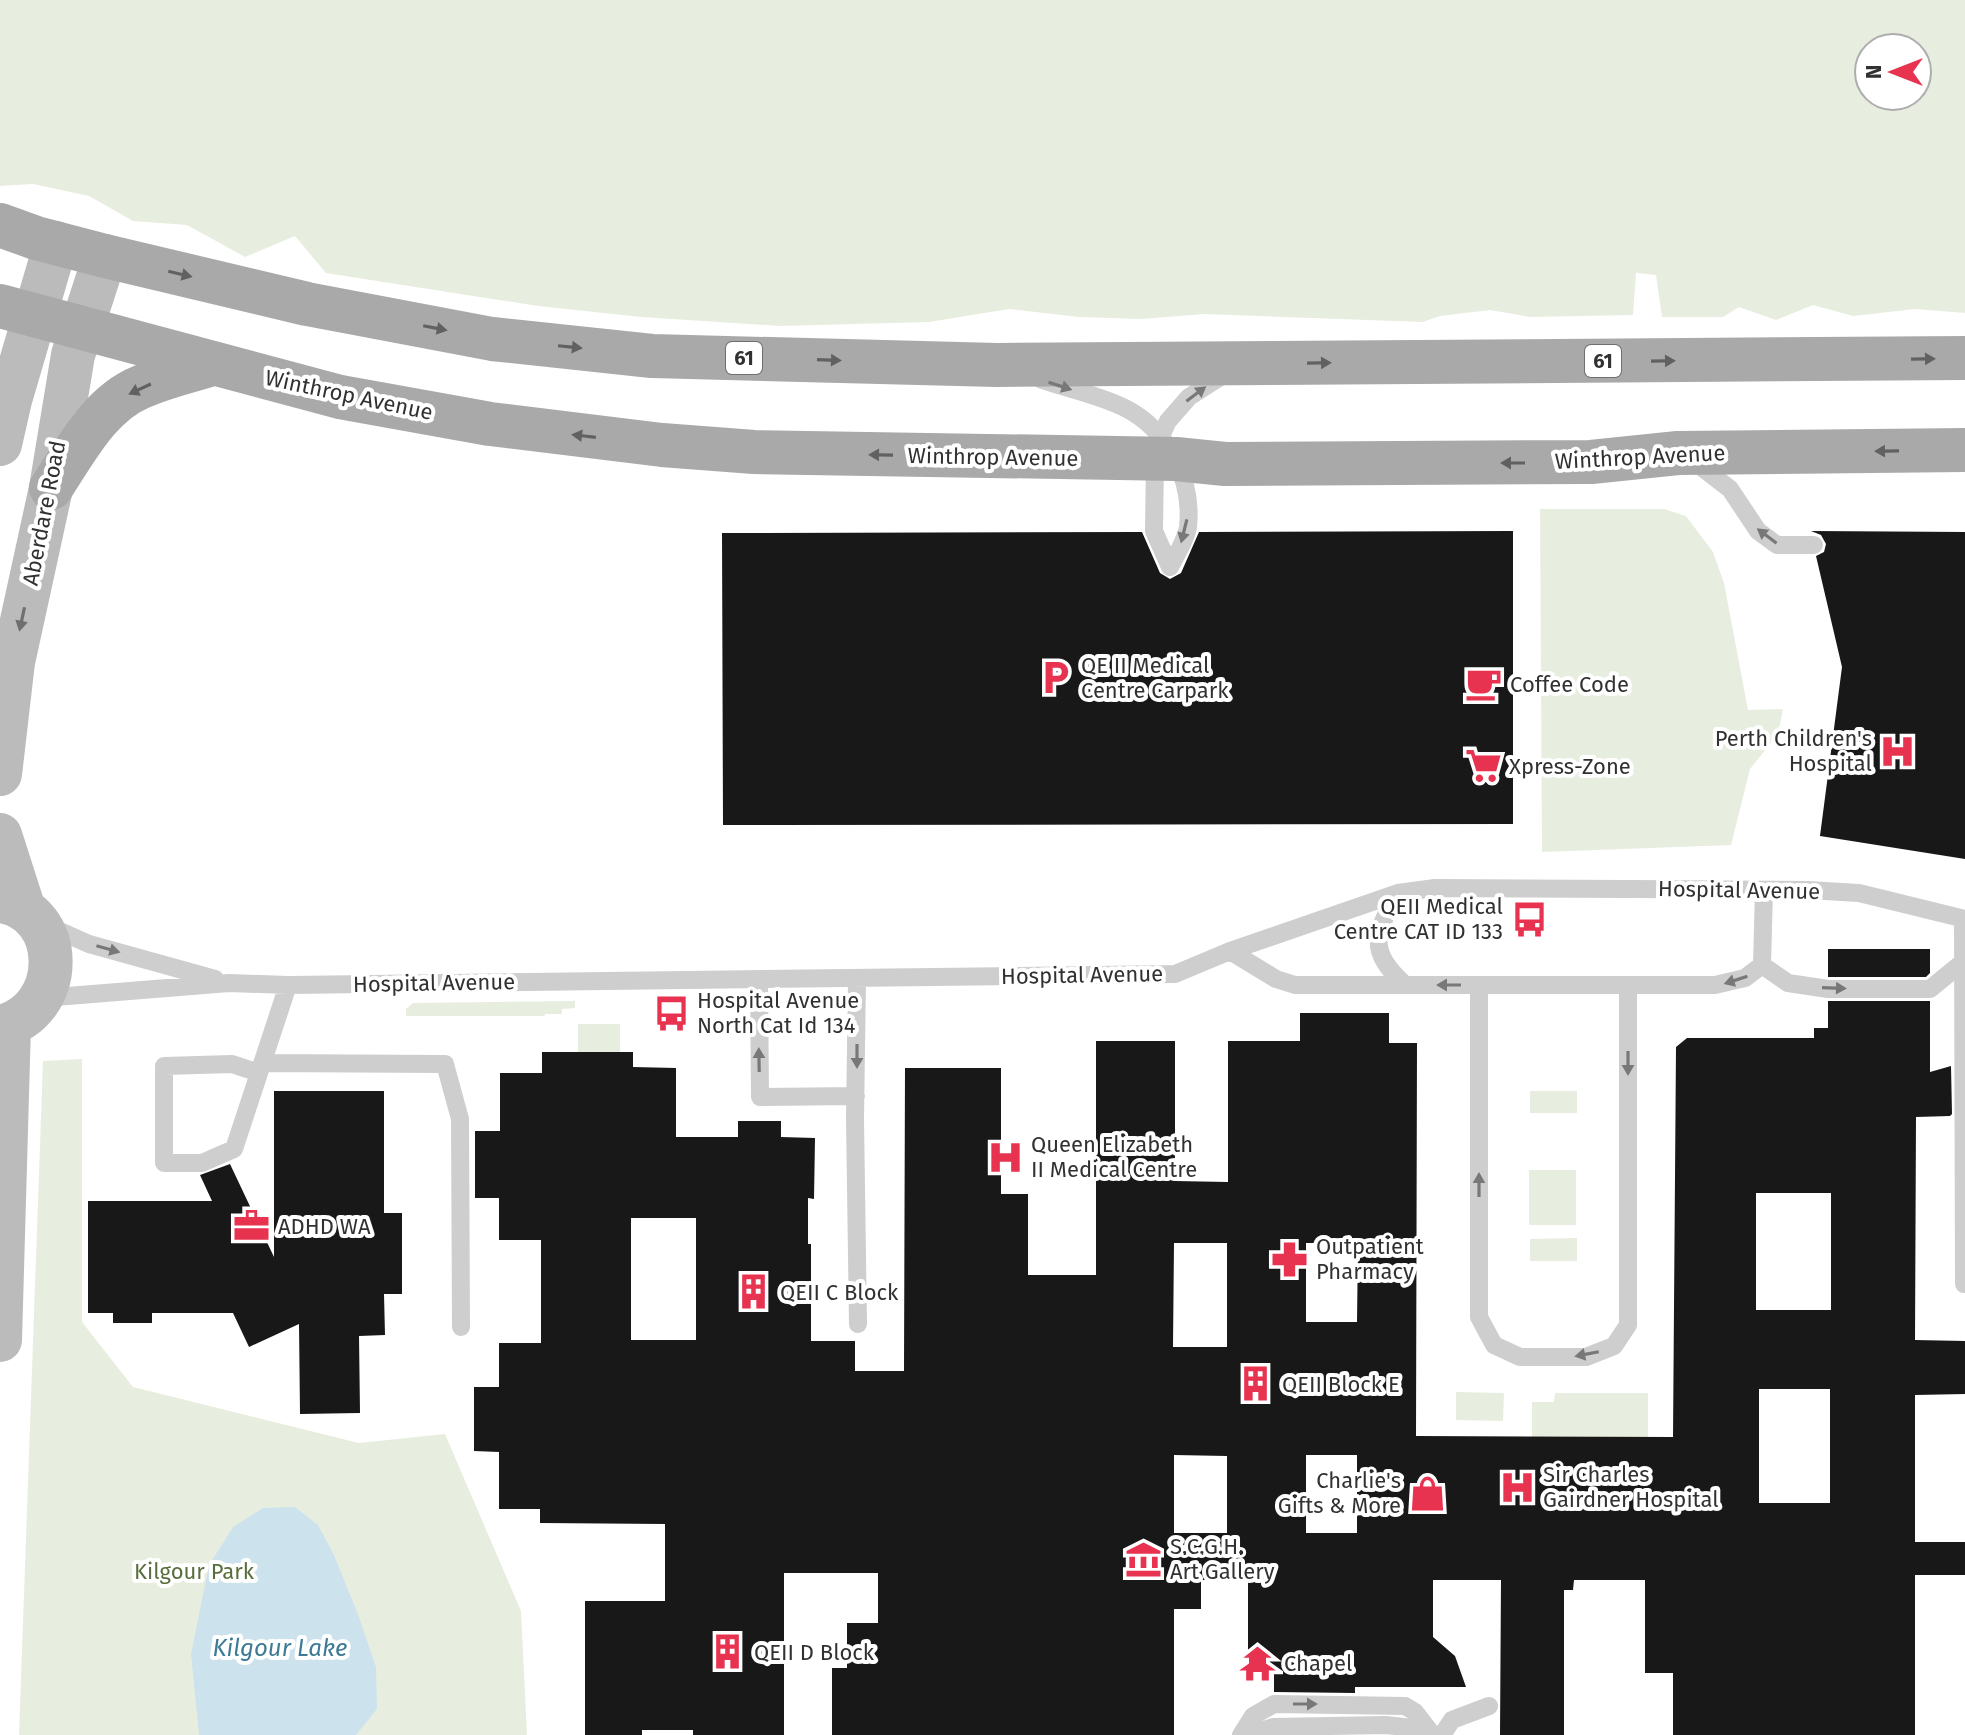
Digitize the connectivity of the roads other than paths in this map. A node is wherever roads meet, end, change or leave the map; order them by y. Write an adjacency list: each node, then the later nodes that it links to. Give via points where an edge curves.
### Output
1 (0, 225): 2 (main road, 61)
2 (56, 243): 3 (main road, 61); 4 (main road)
3 (105, 256): 5 (main road, Aberdare Road); 9 (main road, 61, one-way to 9, via 307,304 492,339 652,356)
4 (17, 310): 5 (main road, Winthrop Avenue); 10 (main road)
5 (81, 328): 7 (main road, Winthrop Avenue); 14 (main road, Aberdare Road)
6 (1965, 358): 8 (main road, 61, one-way to 6)
7 (213, 364): 13 (main road, Winthrop Avenue, one-way to 7, via 662,445 490,424 340,397); 14 (main road, one-way to 14, via 139,388 116,402)
8 (1241, 364): 9 (main road, 61); 13 (lane, one-way to 8, via 1168,421 1189,397)
9 (997, 365): 13 (lane, one-way to 13, via 1122,406 1143,418)
10 (0, 444)
11 (1965, 450): 12 (main road, Winthrop Avenue, one-way to 12)
12 (1678, 453): 13 (main road, Winthrop Avenue, one-way to 13, via 1591,462); 15 (lane, one-way to 12, via 1777,545 1758,531 1730,489)
13 (1170, 462)
14 (51, 488): 16 (main road, Aberdare Road, one-way to 16, via 13,662)
15 (1814, 545)
16 (0, 774)
17 (0, 835): 20 (main road)
18 (1764, 890): 19 (lane, Hospital Avenue, via 1435,888); 21 (lane, Hospital Avenue, via 1859,893); 24 (lane)
19 (1398, 893): 22 (lane, Hospital Avenue); 29 (lane, via 1379,926 1376,944 1388,969)
20 (20, 911): 27 (lane, Hospital Avenue, one-way to 27, via 89,944); 32 (main road, via 46,938 50,979)
21 (1964, 919): 23 (lane)
22 (1230, 951): 25 (lane, Hospital Avenue, via 1175,974); 29 (lane, via 1295,985)
23 (1963, 962): 24 (lane, one-way to 23, via 1788,983 1828,989 1930,989); 36 (lane)
24 (1762, 965): 31 (lane, one-way to 31, via 1745,978 1715,985)
25 (857, 978): 26 (lane, Hospital Avenue); 35 (lane, one-way to 35)
26 (759, 979): 28 (lane, Hospital Avenue); 35 (lane, one-way to 26, via 760,1097)
27 (229, 983): 28 (lane, Hospital Avenue); 32 (lane, Hospital Avenue)
28 (288, 985): 34 (lane)
29 (1405, 985): 30 (lane, one-way to 29)
30 (1479, 985): 31 (lane); 31 (lane, one-way to 30, via 1628,1325 1614,1346 1586,1357 1520,1357 1494,1345 1479,1317)
31 (1628, 985)
32 (42, 998): 33 (main road, via 32,1011)
33 (4, 1026): 39 (main road)
34 (261, 1068): 34 (lane, via 234,1149 202,1163 164,1163 164,1066); 38 (lane, via 445,1064 460,1119)
35 (856, 1096): 37 (lane)
36 (1964, 1284)
37 (858, 1324)
38 (461, 1327)
39 (0, 1340)
40 (1489, 1706): 41 (lane, via 1452,1720)
41 (1435, 1733): 42 (lane, one-way to 41, via 1253,1716 1274,1704 1405,1706); 43 (lane, via 1386,1725 1273,1727)
42 (1241, 1735)
43 (1249, 1735)

